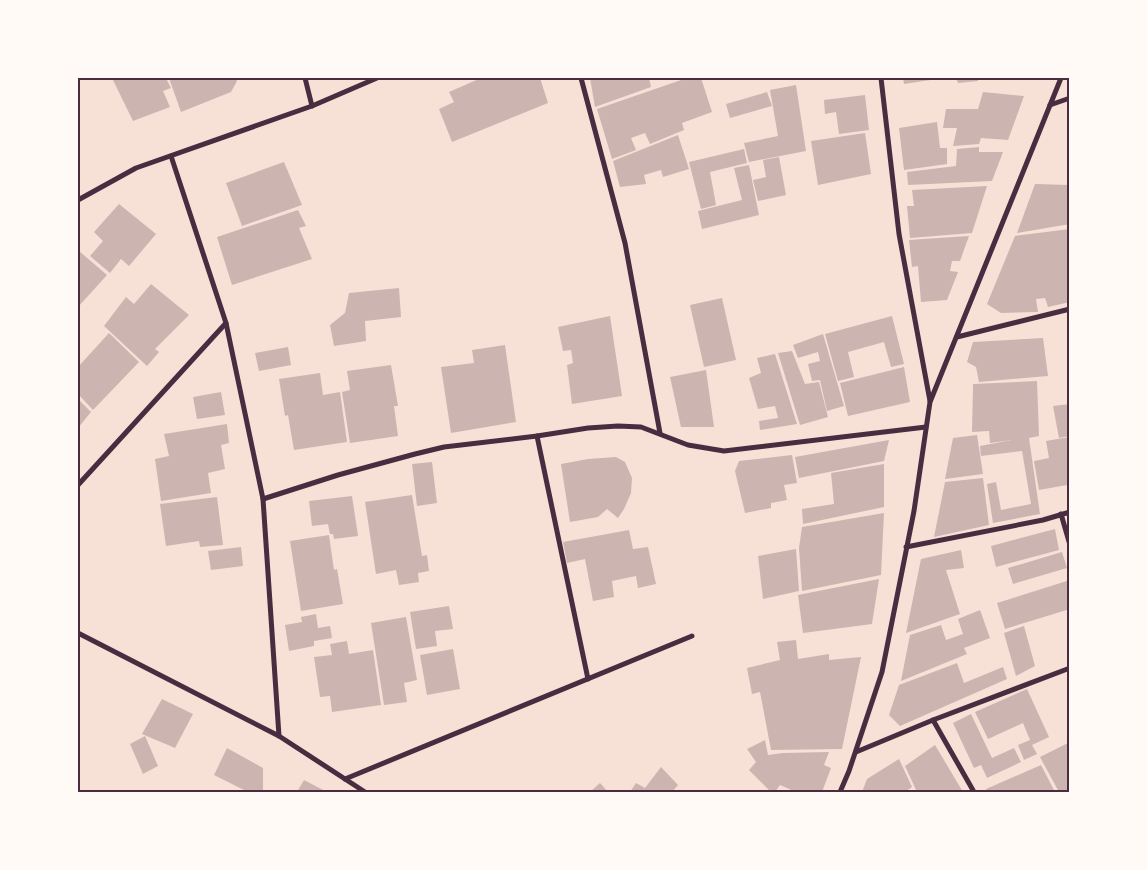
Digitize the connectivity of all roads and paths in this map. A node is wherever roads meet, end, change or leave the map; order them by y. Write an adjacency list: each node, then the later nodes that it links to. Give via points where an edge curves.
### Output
1 (305, 78): 8 (street)
2 (378, 78): 8 (street)
3 (581, 78): 16 (street, via 624,243)
4 (881, 78): 14 (street, via 899,234)
5 (1061, 78): 7 (street)
6 (1070, 98): 7 (street)
7 (1050, 105): 13 (street)
8 (312, 106): 9 (street)
9 (170, 156): 10 (street, via 136,168); 12 (street)
10 (78, 200)
11 (1070, 310): 13 (street)
12 (226, 323): 18 (street); 19 (street)
13 (957, 337): 14 (street)
14 (930, 402): 15 (street)
15 (926, 427): 16 (street, via 724,451 688,445); 23 (street)
16 (660, 433): 17 (street, via 641,427 618,426)
17 (537, 436): 19 (street, via 444,447 338,475); 27 (street)
18 (78, 485)
19 (263, 500): 29 (street)
20 (1070, 512): 21 (street)
21 (1061, 514): 22 (street); 23 (street)
22 (1070, 545)
23 (906, 548): 30 (street, via 882,672)
24 (78, 633): 29 (street)
25 (692, 636): 27 (street)
26 (1070, 668): 28 (street)
27 (588, 679): 31 (street)
28 (933, 720): 30 (street); 34 (street)
29 (279, 736): 31 (street)
30 (856, 752): 33 (street)
31 (345, 779): 32 (street)
32 (365, 792)
33 (840, 792)
34 (974, 792)

